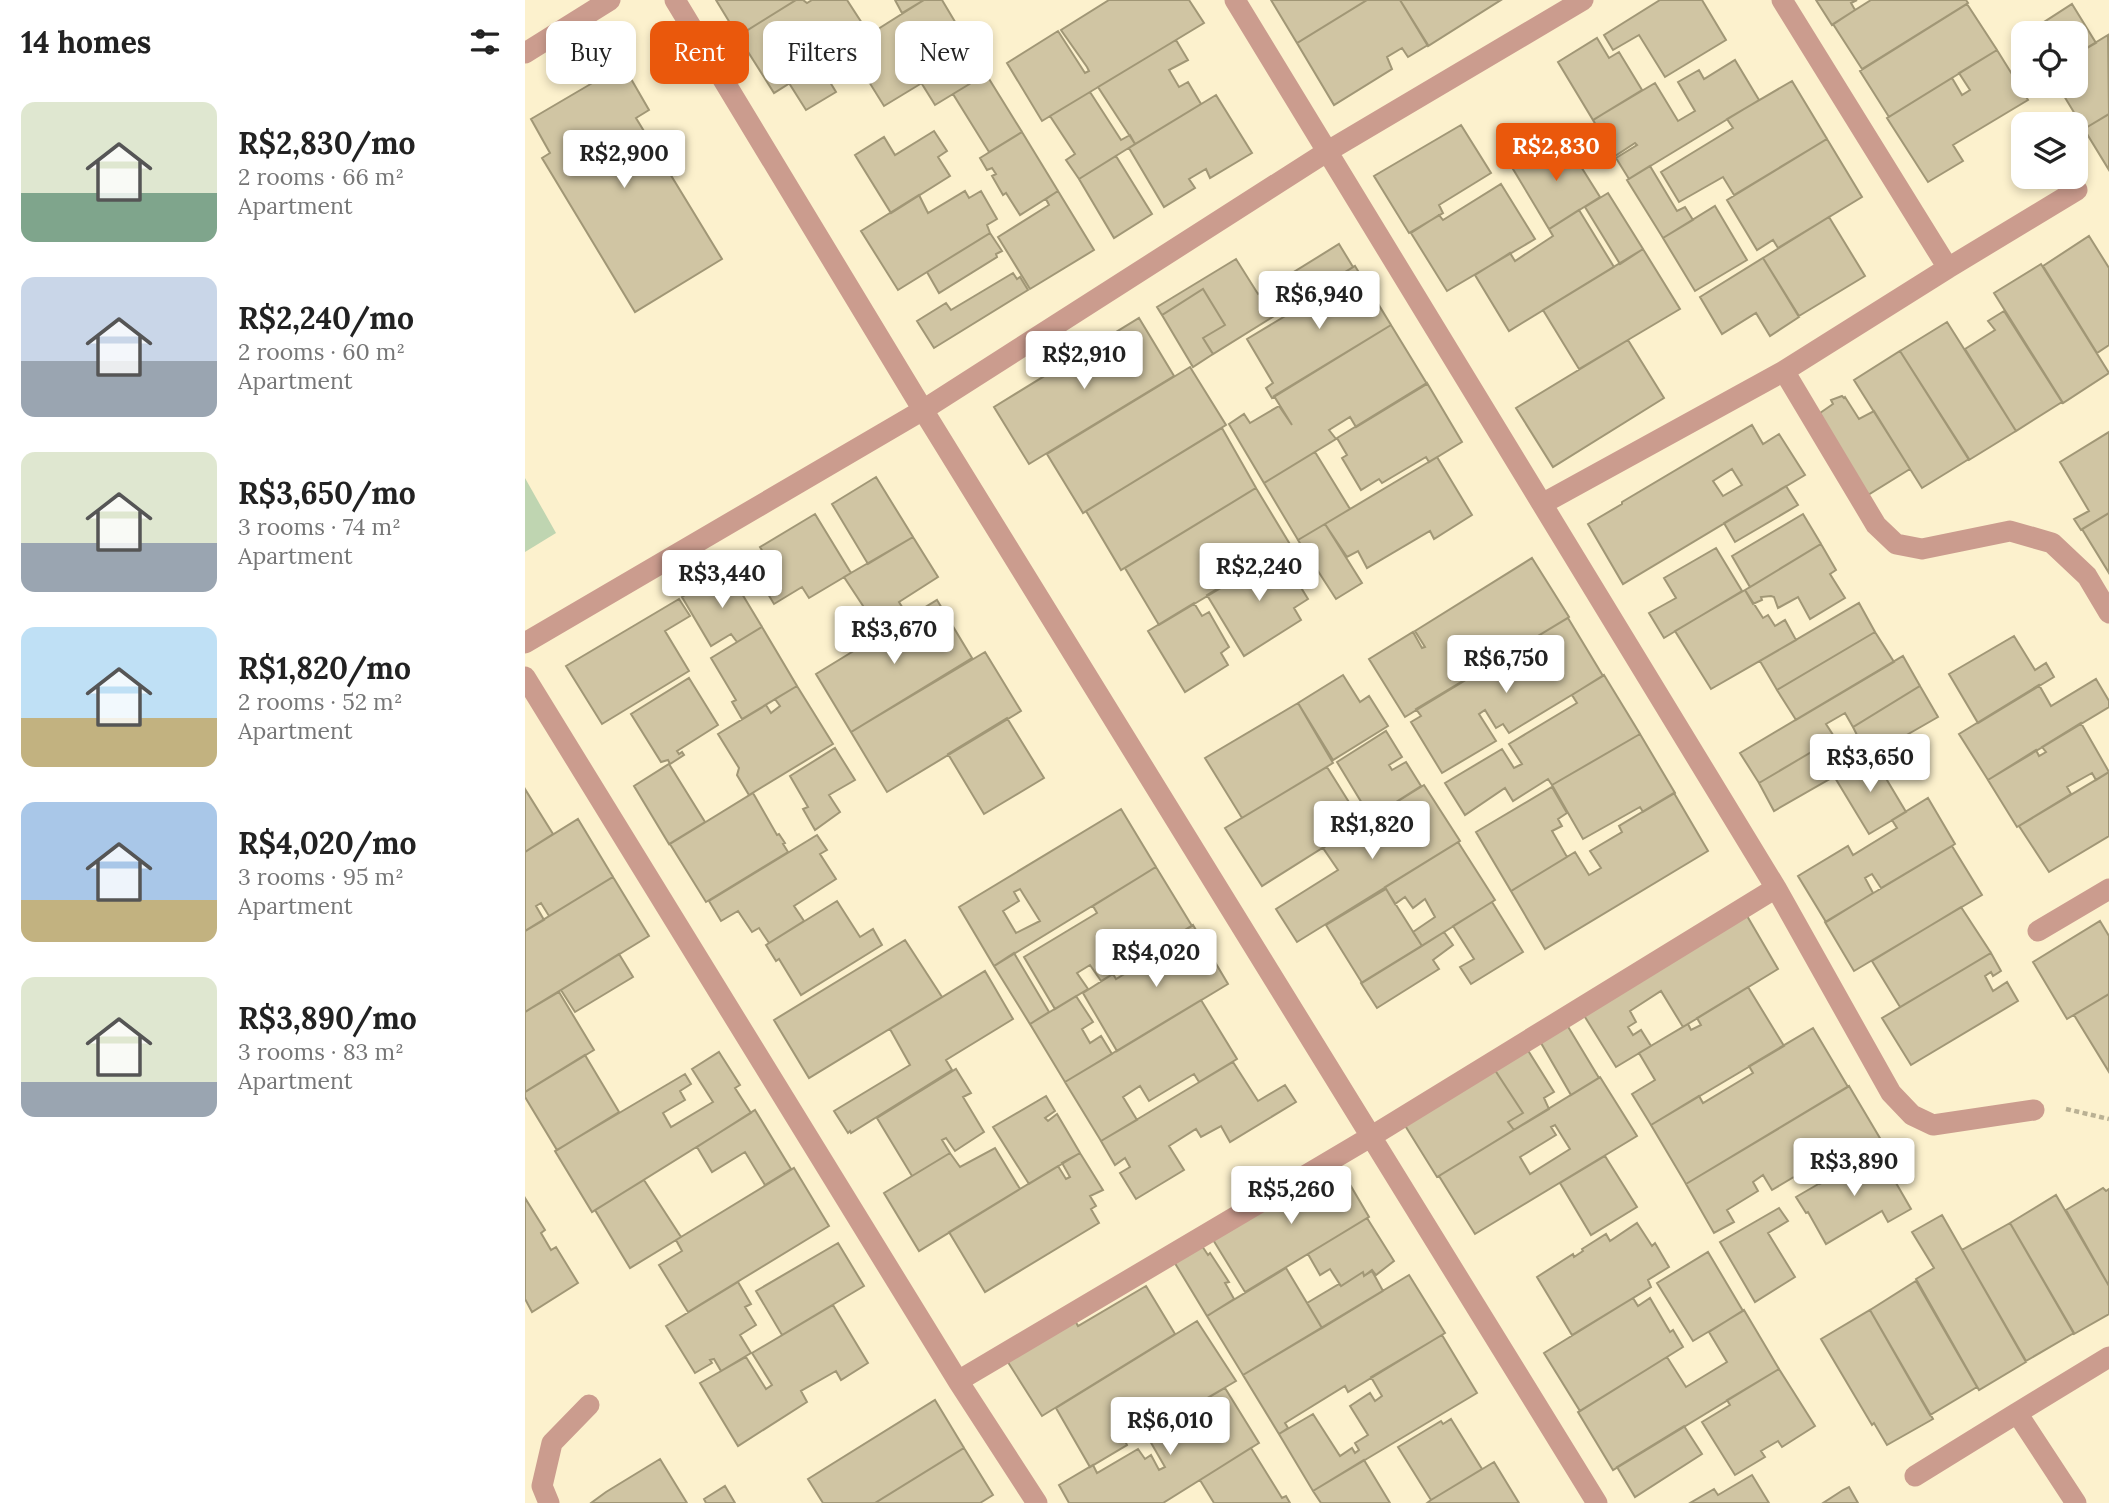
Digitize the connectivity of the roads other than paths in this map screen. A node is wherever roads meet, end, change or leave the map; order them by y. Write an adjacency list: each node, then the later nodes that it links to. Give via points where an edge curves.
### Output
1 (610, 0): 6 (street)
2 (674, 0): 11 (street)
3 (1235, 0): 7 (street)
4 (1583, 0): 7 (street)
5 (1781, 0): 9 (street)
6 (525, 53)
7 (1328, 151): 11 (street); 12 (street)
8 (2077, 190): 9 (street)
9 (1948, 268): 10 (street)
10 (1784, 371): 12 (street); 13 (street, via 1876,525 1896,544 1921,550 2010,531 2052,543 2087,576)
11 (923, 410): 14 (street); 20 (street)
12 (1542, 504): 16 (street)
13 (2109, 613)
14 (525, 643)
15 (525, 677): 22 (street)
16 (1776, 888): 19 (street, via 1891,1093 1912,1115 1933,1125); 20 (street)
17 (2109, 890): 18 (street)
18 (2038, 931)
19 (2034, 1110)
20 (1372, 1136): 22 (street); 28 (street)
21 (2109, 1357): 24 (street)
22 (958, 1381): 27 (street)
23 (589, 1405): 26 (street, via 552,1443 542,1486)
24 (2017, 1413): 25 (street); 29 (street)
25 (1915, 1476)
26 (549, 1503)
27 (1037, 1503)
28 (1597, 1503)
29 (2075, 1503)

